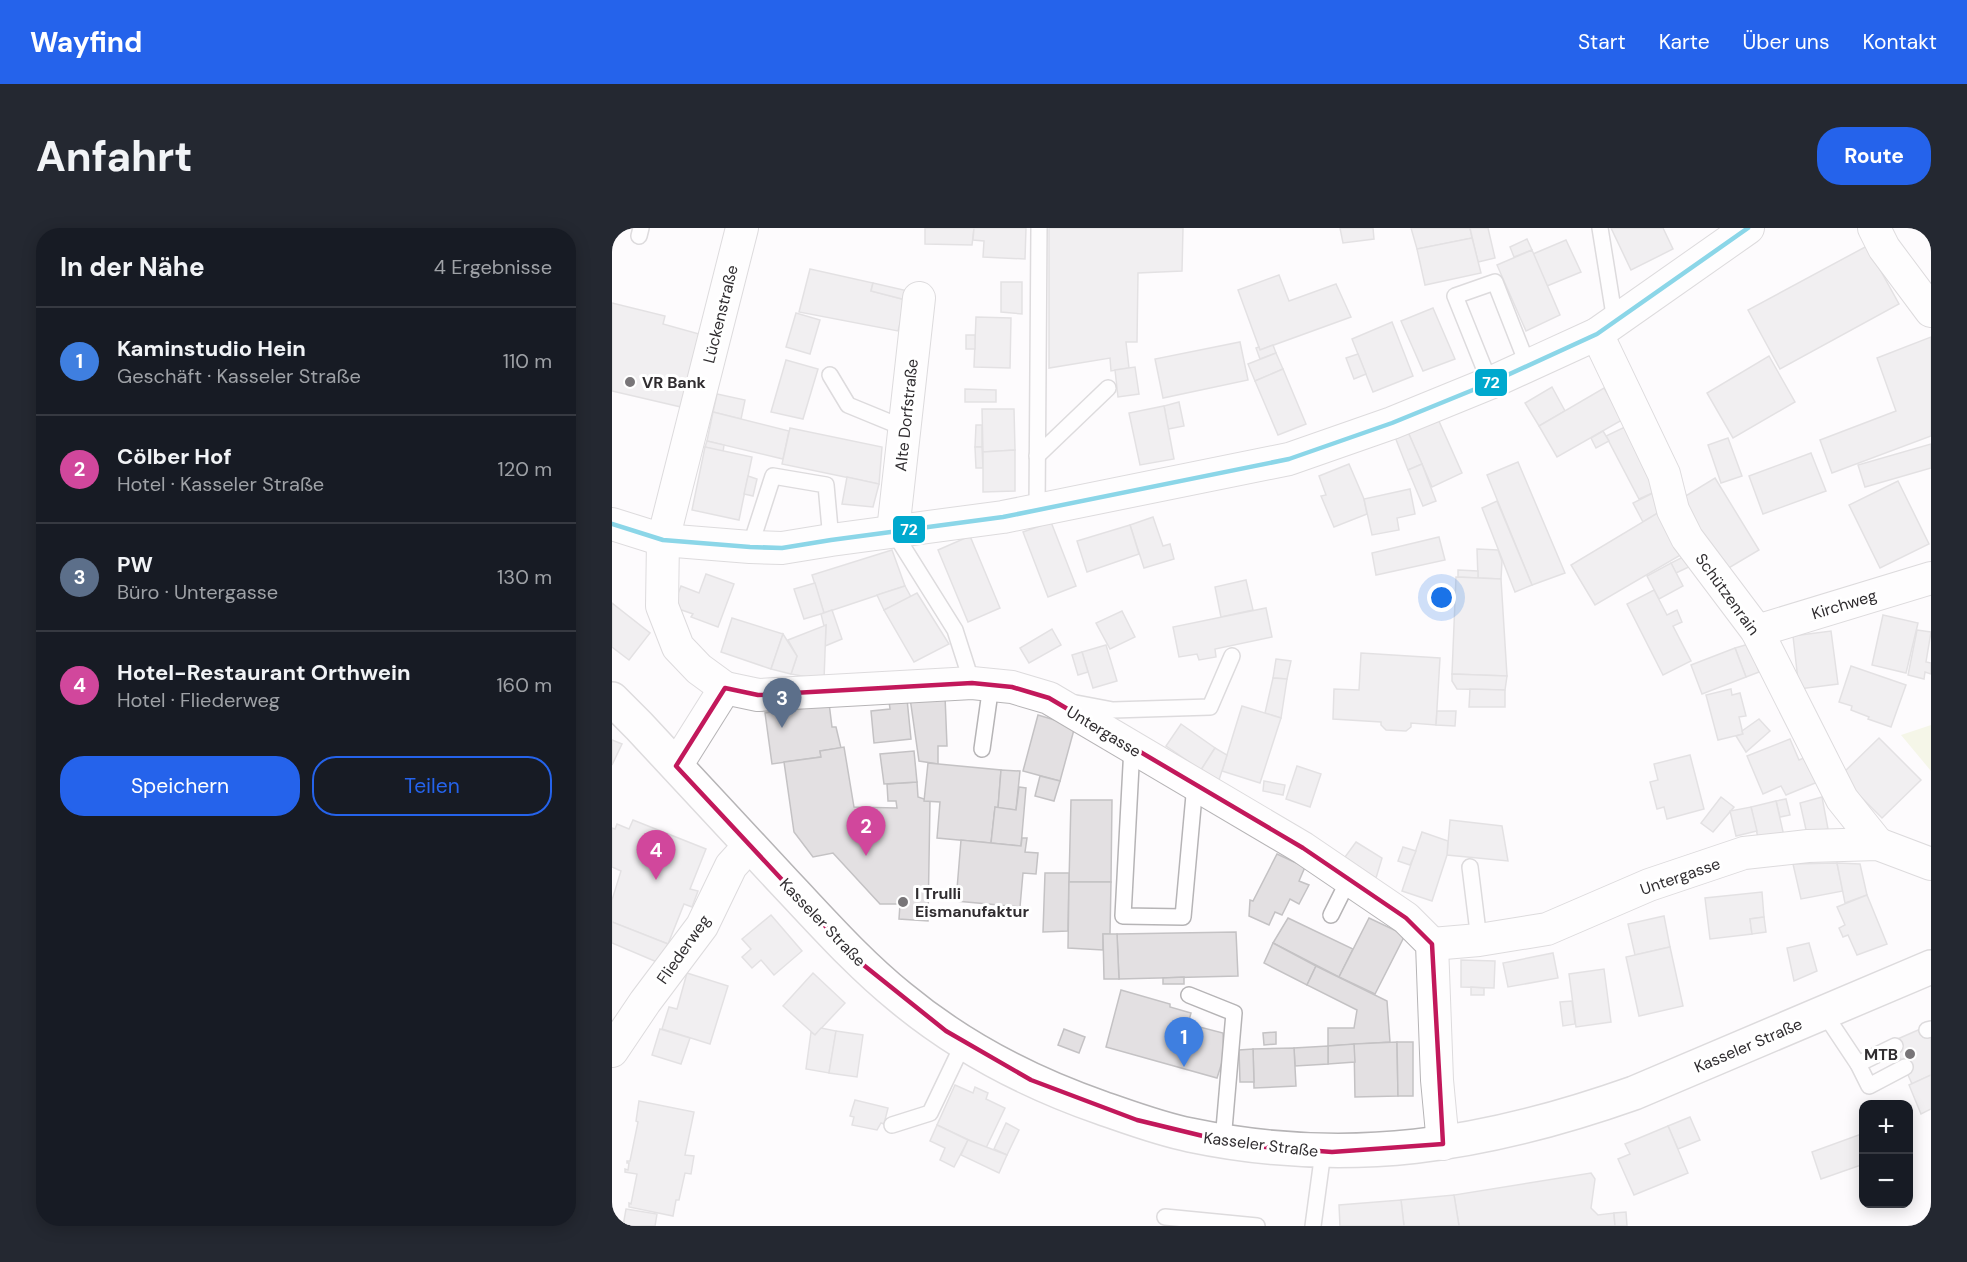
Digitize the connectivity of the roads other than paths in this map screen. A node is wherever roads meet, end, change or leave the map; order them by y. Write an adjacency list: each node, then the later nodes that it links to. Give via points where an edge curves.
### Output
1 (742, 228): 18 (street, Lückenstraße, via 673,462)
2 (1038, 228): 14 (lane)
3 (1600, 228): 8 (lane)
4 (1748, 228): 8 (street)
5 (1874, 228): 7 (street, via 1884,248)
6 (919, 298): 13 (street, Alte Dorfstraße)
7 (1931, 311)
8 (1606, 328): 9 (street); 22 (street, Schützenrain, via 1664,474 1673,510 1687,538)
9 (1528, 366): 11 (street); 11 (lane, via 1495,282 1455,296)
10 (830, 375): 13 (lane, via 849,405)
11 (1490, 383): 15 (street, via 1288,459)
12 (1108, 388): 14 (lane)
13 (904, 428): 17 (street, Alte Dorfstraße)
14 (1037, 456): 15 (lane)
15 (1037, 510): 17 (street)
16 (612, 525): 18 (street)
17 (892, 531): 19 (street); 24 (lane, via 955,630)
18 (663, 540): 20 (street); 25 (street, Untergasse, via 662,606 678,647)
19 (831, 540): 20 (street, via 782,548); 20 (lane, via 826,485 773,477)
20 (750, 548)
21 (1931, 578): 22 (street, Kirchweg)
22 (1757, 631): 32 (street, Schützenrain, via 1842,799)
23 (1232, 657): 26 (lane, via 1210,707 1113,710)
24 (981, 684): 25 (street, Untergasse, via 758,695); 26 (street, Untergasse, via 1012,687); 29 (lane)
25 (725, 688): 30 (street)
26 (1049, 698): 28 (street, Untergasse)
27 (612, 699): 30 (main road, Kasseler Straße)
28 (1132, 747): 31 (street, Untergasse); 31 (lane, via 1123,916 1183,917)
29 (982, 749)
30 (676, 766): 33 (main road, Kasseler Straße)
31 (1195, 784): 36 (street, Untergasse)
32 (1878, 844): 34 (street, Untergasse); 38 (street, Untergasse, via 1744,853 1649,885 1547,929)
33 (750, 845): 43 (main road, Kasseler Straße, via 856,959 901,998); 45 (street, Fliederweg, via 731,866 702,926)
34 (1931, 864)
35 (1470, 867): 38 (lane)
36 (1349, 879): 37 (lane); 39 (street, Untergasse, via 1406,918)
37 (1332, 915)
38 (1479, 940): 39 (street, Untergasse)
39 (1431, 944): 50 (street)
40 (1931, 967): 42 (main road, Kasseler Straße)
41 (1189, 995): 49 (lane, via 1234,1013)
42 (1824, 1013): 46 (lane); 50 (main road, Kasseler Straße, via 1595,1107 1522,1129)
43 (964, 1042): 48 (lane, via 930,1113); 49 (main road, Kasseler Straße, via 1031,1080 1079,1100 1187,1135)
44 (1895, 1046): 46 (lane)
45 (612, 1051)
46 (1858, 1064): 47 (lane, via 1869,1086)
47 (1905, 1068)
48 (892, 1125)
49 (1223, 1142): 51 (main road, Kasseler Straße)
50 (1443, 1143): 51 (main road, Kasseler Straße, via 1392,1150)
51 (1323, 1152): 54 (lane)
52 (1165, 1217): 53 (lane)
53 (1257, 1226)
54 (1313, 1226)

